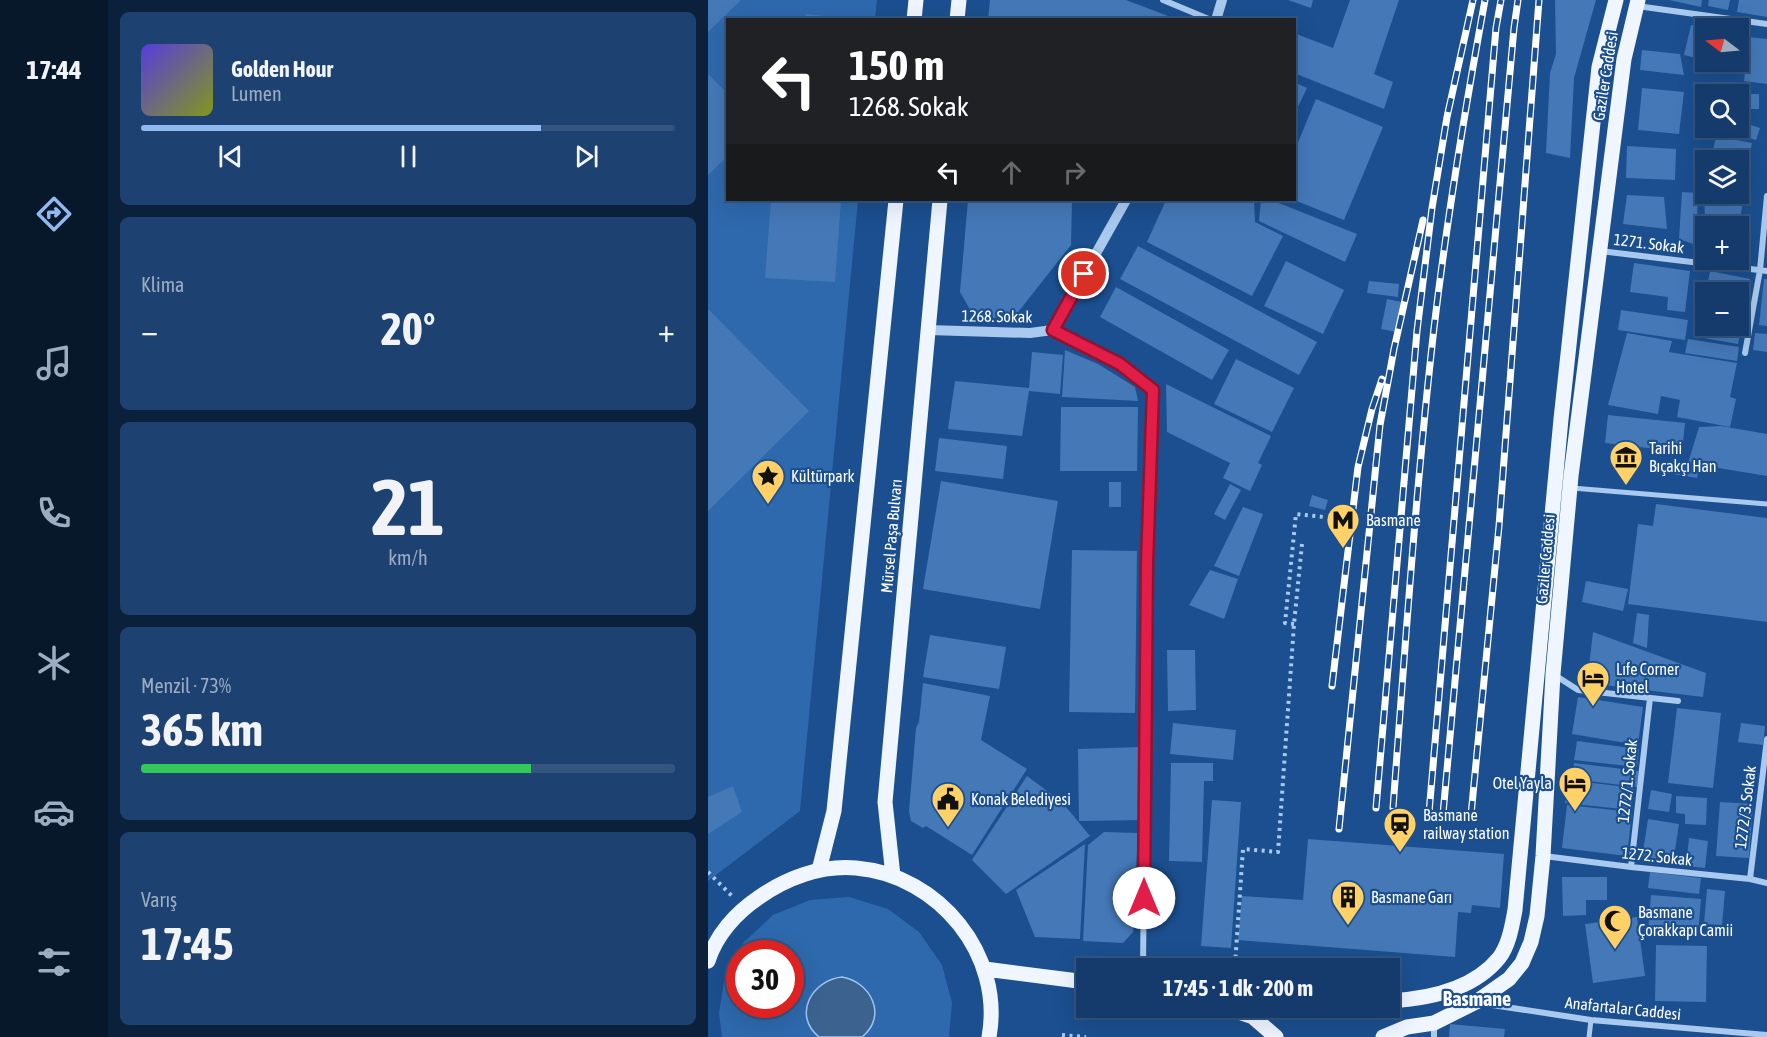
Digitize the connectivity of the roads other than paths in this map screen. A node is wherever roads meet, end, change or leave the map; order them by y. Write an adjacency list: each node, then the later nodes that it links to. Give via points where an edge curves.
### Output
1 (916, 0): 7 (main road)
2 (959, 0): 8 (main road)
3 (1163, 0): 9 (street)
4 (1222, 0): 10 (street)
5 (1616, 0): 37 (main road, Gaziler Caddesi, via 1599,67 1510,935 1499,958 1473,980 1445,993)
6 (1637, 3): 11 (street); 16 (main road, Gaziler Caddesi, via 1624,60)
7 (914, 18)
8 (957, 18)
9 (1206, 18)
10 (1217, 18)
11 (1767, 24)
12 (1767, 196): 17 (street)
13 (896, 201): 29 (main road, Mürsel Paşa Bulvarı, via 834,811)
14 (940, 201): 18 (main road, Mürsel Paşa Bulvarı)
15 (1125, 201): 19 (street)
16 (1600, 251): 17 (street, 1271. Sokak); 21 (main road, Gaziler Caddesi)
17 (1763, 271): 20 (street)
18 (928, 330): 19 (street, 1268. Sokak); 30 (main road, Mürsel Paşa Bulvarı, via 885,802)
19 (1053, 330): 34 (street, 1268. Sokak, via 1120,364 1153,390)
20 (1745, 353)
21 (1570, 488): 22 (street); 23 (main road, Gaziler Caddesi)
22 (1767, 504)
23 (1553, 674): 24 (street, via 1578,690); 27 (main road, Gaziler Caddesi)
24 (1650, 698): 25 (street); 28 (street, 1272/1. Sokak)
25 (1678, 701)
26 (1767, 739): 31 (street, 1272/3. Sokak)
27 (1543, 856): 28 (street, 1272. Sokak); 38 (main road, Gaziler Caddesi, via 1537,916 1522,963 1509,979)
28 (1631, 867): 31 (street, 1272. Sokak)
29 (819, 870): 30 (main road, via 856,868); 33 (main road, via 778,884 744,908)
30 (893, 876): 35 (main road, via 923,890 950,912 971,938)
31 (1750, 879): 32 (street, 1272. Sokak)
32 (1767, 883)
33 (708, 958)
34 (1143, 958)
35 (985, 969): 36 (main road); 44 (main road, via 993,1018)
36 (1076, 981)
37 (1400, 1001)
38 (1476, 1002): 40 (street, Anafartalar Caddesi); 41 (main road, Gaziler Caddesi)
39 (1254, 1018): 45 (main road)
40 (1591, 1020): 43 (street, Anafartalar Caddesi); 47 (street)
41 (1434, 1030): 42 (main road, Gaziler Caddesi)
42 (1403, 1032): 46 (main road, Gaziler Caddesi)
43 (1767, 1035)
44 (989, 1037)
45 (1276, 1037)
46 (1383, 1037)
47 (1589, 1037)

